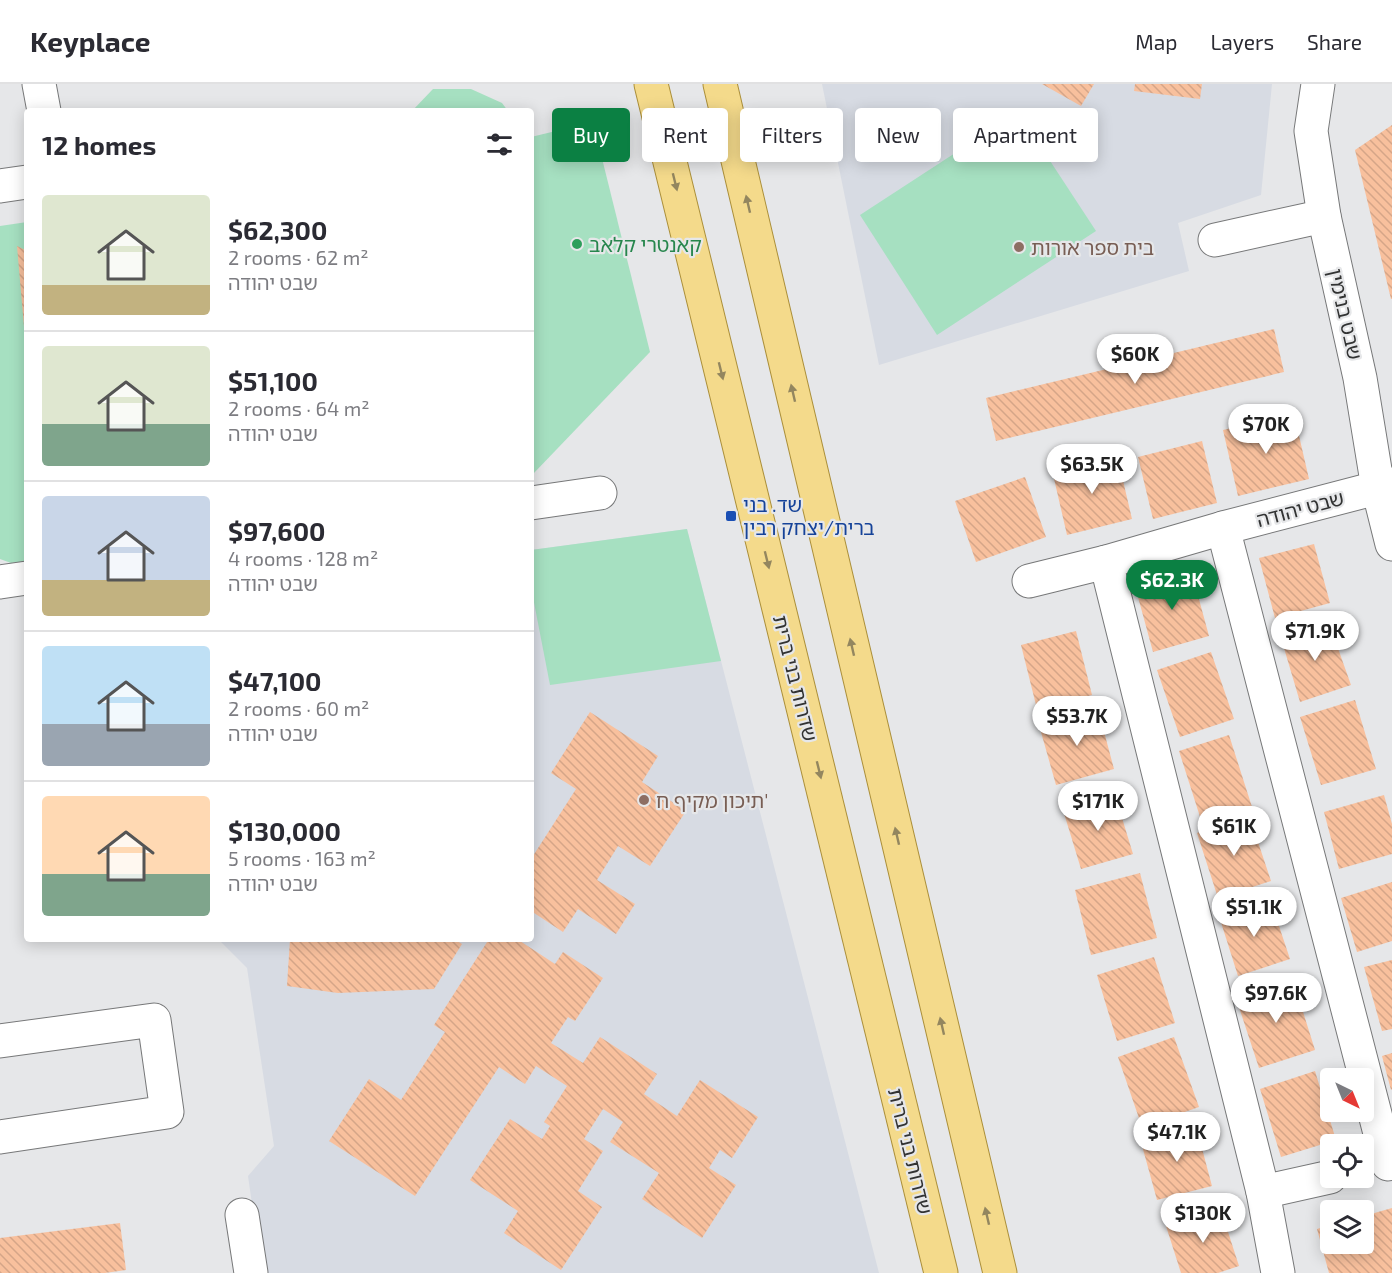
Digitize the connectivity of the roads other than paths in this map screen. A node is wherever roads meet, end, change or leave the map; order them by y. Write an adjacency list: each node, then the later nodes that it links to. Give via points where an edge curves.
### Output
1 (39, 84): 5 (street)
2 (651, 84): 26 (main road, שדרות בני ברית, one-way to 26)
3 (720, 84): 27 (main road, one-way to 3)
4 (1318, 84): 8 (street, שבט בנימין, via 1311,131)
5 (43, 108)
6 (24, 182): 7 (street)
7 (0, 186)
8 (1324, 216): 9 (street); 10 (street, שבט בנימין)
9 (1215, 240)
10 (1385, 486): 13 (street, שבט יהודה); 14 (street, שבט בנימין)
11 (600, 492): 12 (street)
12 (534, 503)
13 (1223, 528): 15 (street, שבט יהודה); 21 (street)
14 (1392, 544)
15 (1106, 562): 17 (street, שבט יהודה); 23 (street)
16 (24, 578): 18 (street)
17 (1029, 581)
18 (0, 582)
19 (0, 1041): 20 (street, via 154,1020 167,1112)
20 (0, 1137)
21 (1381, 1166)
22 (1320, 1179): 23 (street)
23 (1263, 1192): 28 (street)
24 (242, 1215): 25 (street)
25 (251, 1273)
26 (941, 1273)
27 (1000, 1273)
28 (1278, 1273)

